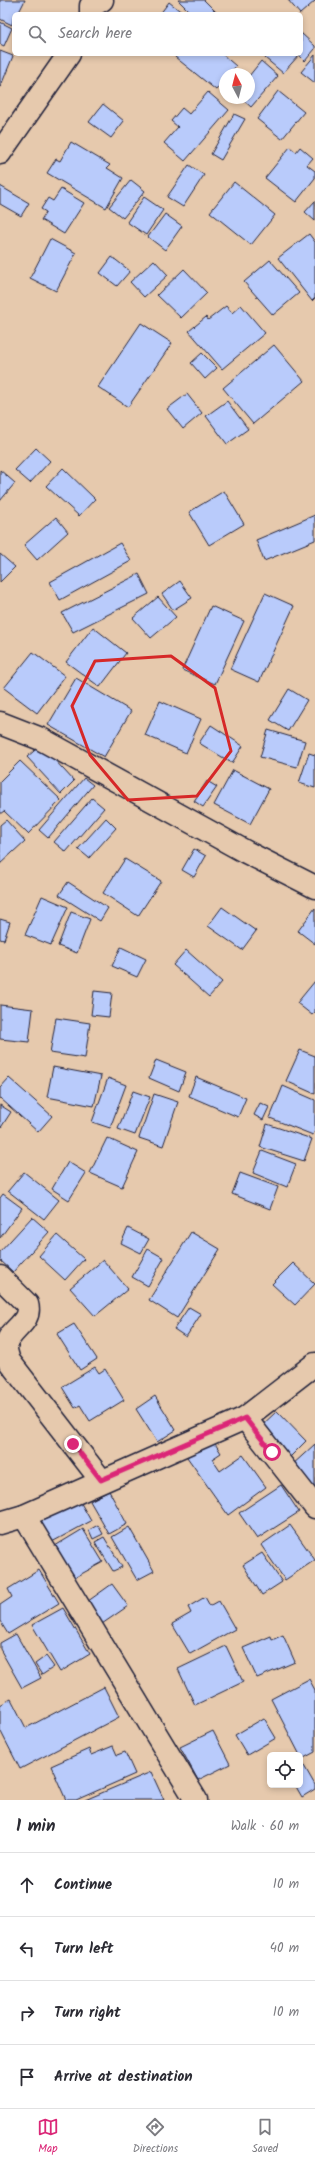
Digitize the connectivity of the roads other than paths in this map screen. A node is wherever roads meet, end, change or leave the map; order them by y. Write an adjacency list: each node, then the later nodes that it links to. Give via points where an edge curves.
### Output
1 (68, 56): 2 (street)
2 (0, 153)
3 (0, 723): 4 (street, via 41,739)
4 (315, 887)
5 (0, 1277): 8 (street, via 27,1304 28,1310 28,1316 10,1336 6,1347 9,1361)
6 (315, 1364): 7 (street)
7 (245, 1418): 8 (street); 9 (street)
8 (101, 1480): 10 (street)
9 (315, 1507)
10 (24, 1516): 11 (street); 12 (street)
11 (0, 1523)
12 (196, 1800)

